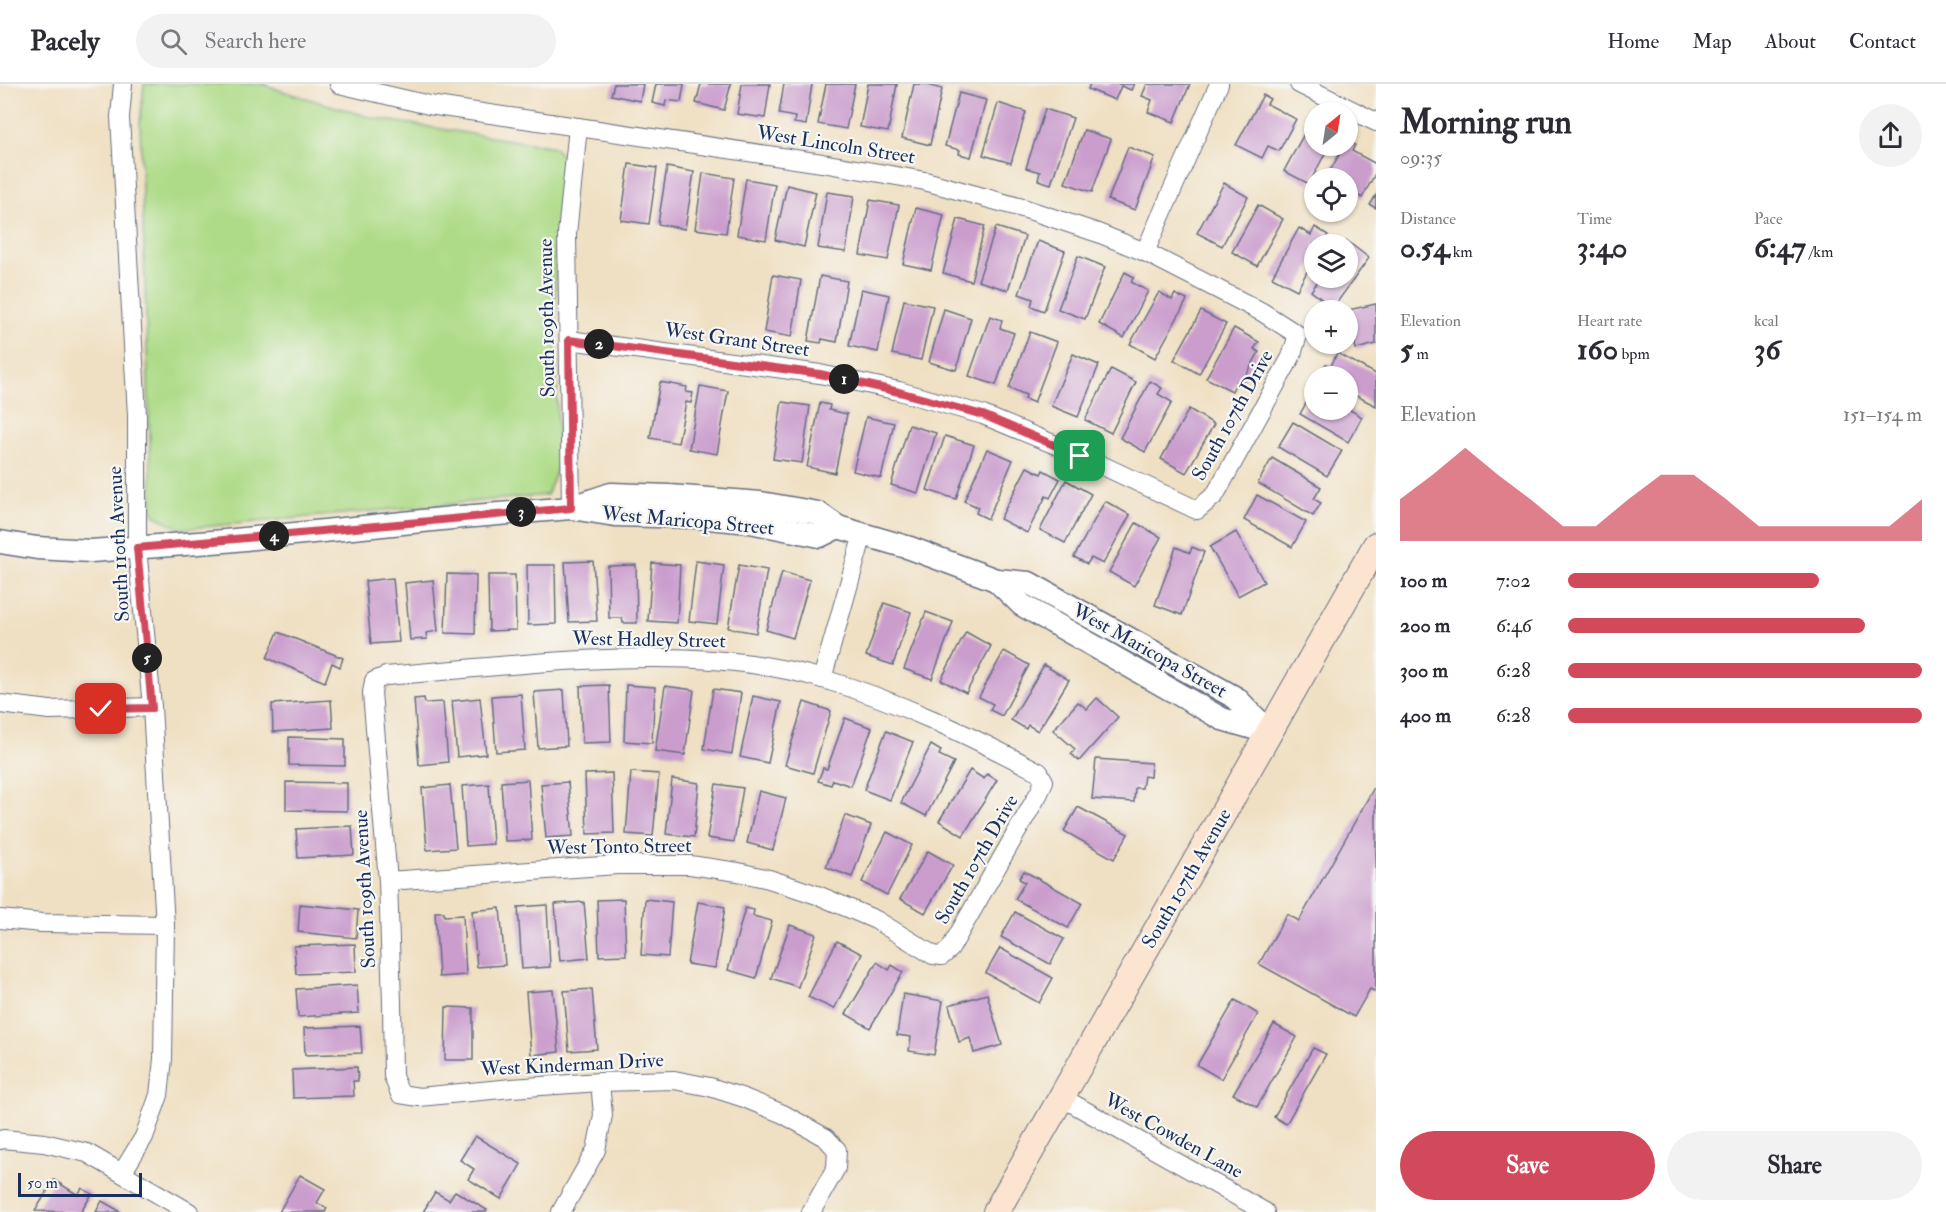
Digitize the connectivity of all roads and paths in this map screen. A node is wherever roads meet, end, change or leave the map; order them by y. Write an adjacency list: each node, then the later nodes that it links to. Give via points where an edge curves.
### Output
1 (123, 84): 15 (street, South 110th Avenue, via 120,117 137,415)
2 (339, 84): 6 (street, West Lincoln Street, via 429,105)
3 (1218, 84): 7 (street)
4 (1299, 84): 5 (street)
5 (1376, 122)
6 (578, 127): 7 (street, West Lincoln Street, via 924,181 1026,208); 9 (street, South 109th Avenue, via 567,234)
7 (1144, 252): 8 (street, West Lincoln Street, via 1262,312)
8 (1298, 335): 11 (street, South 107th Drive, via 1291,357 1215,495)
9 (569, 340): 10 (street, South 109th Avenue); 11 (street, West Grant Street, via 820,374 899,392 983,415)
10 (571, 508): 12 (street, West Maricopa Street, via 615,515 750,522 820,536 838,527); 15 (street, West Maricopa Street)
11 (1197, 510)
12 (863, 534): 16 (street); 20 (street, West Maricopa Street, via 996,580 1029,583 1236,698)
13 (0, 542): 15 (street, West Maricopa Street, via 91,551)
14 (1376, 545): 20 (main road, South 107th Avenue)
15 (137, 548): 19 (street, South 110th Avenue)
16 (822, 679): 17 (street, West Hadley Street, via 705,658 610,658 398,674); 21 (street, West Hadley Street, via 893,703 965,734 1040,772)
17 (374, 681): 22 (street, South 109th Avenue)
18 (0, 704): 19 (street, via 50,710)
19 (152, 708): 24 (street, South 110th Avenue)
20 (1269, 732): 28 (main road, South 107th Avenue)
21 (1044, 781): 25 (street, South 107th Drive)
22 (388, 881): 25 (street, West Tonto Street, via 617,865 690,865 769,879 820,896 876,920 933,955); 27 (street, South 109th Avenue, via 393,1076)
23 (0, 919): 24 (street)
24 (165, 925): 30 (street, South 110th Avenue, via 159,1095 144,1137)
25 (942, 956)
26 (600, 1082): 27 (street, West Kinderman Drive, via 419,1097); 32 (street, via 603,1115 596,1150); 33 (street, West Kinderman Drive, via 674,1080 710,1087 783,1114 826,1138 837,1150 836,1168)
27 (400, 1094)
28 (1061, 1097): 34 (main road, South 107th Avenue); 35 (street, West Cowden Lane)
29 (0, 1140): 30 (street, via 45,1143 87,1153)
30 (122, 1173): 31 (street)
31 (189, 1212)
32 (561, 1212)
33 (811, 1212)
34 (996, 1212)
35 (1265, 1212)

